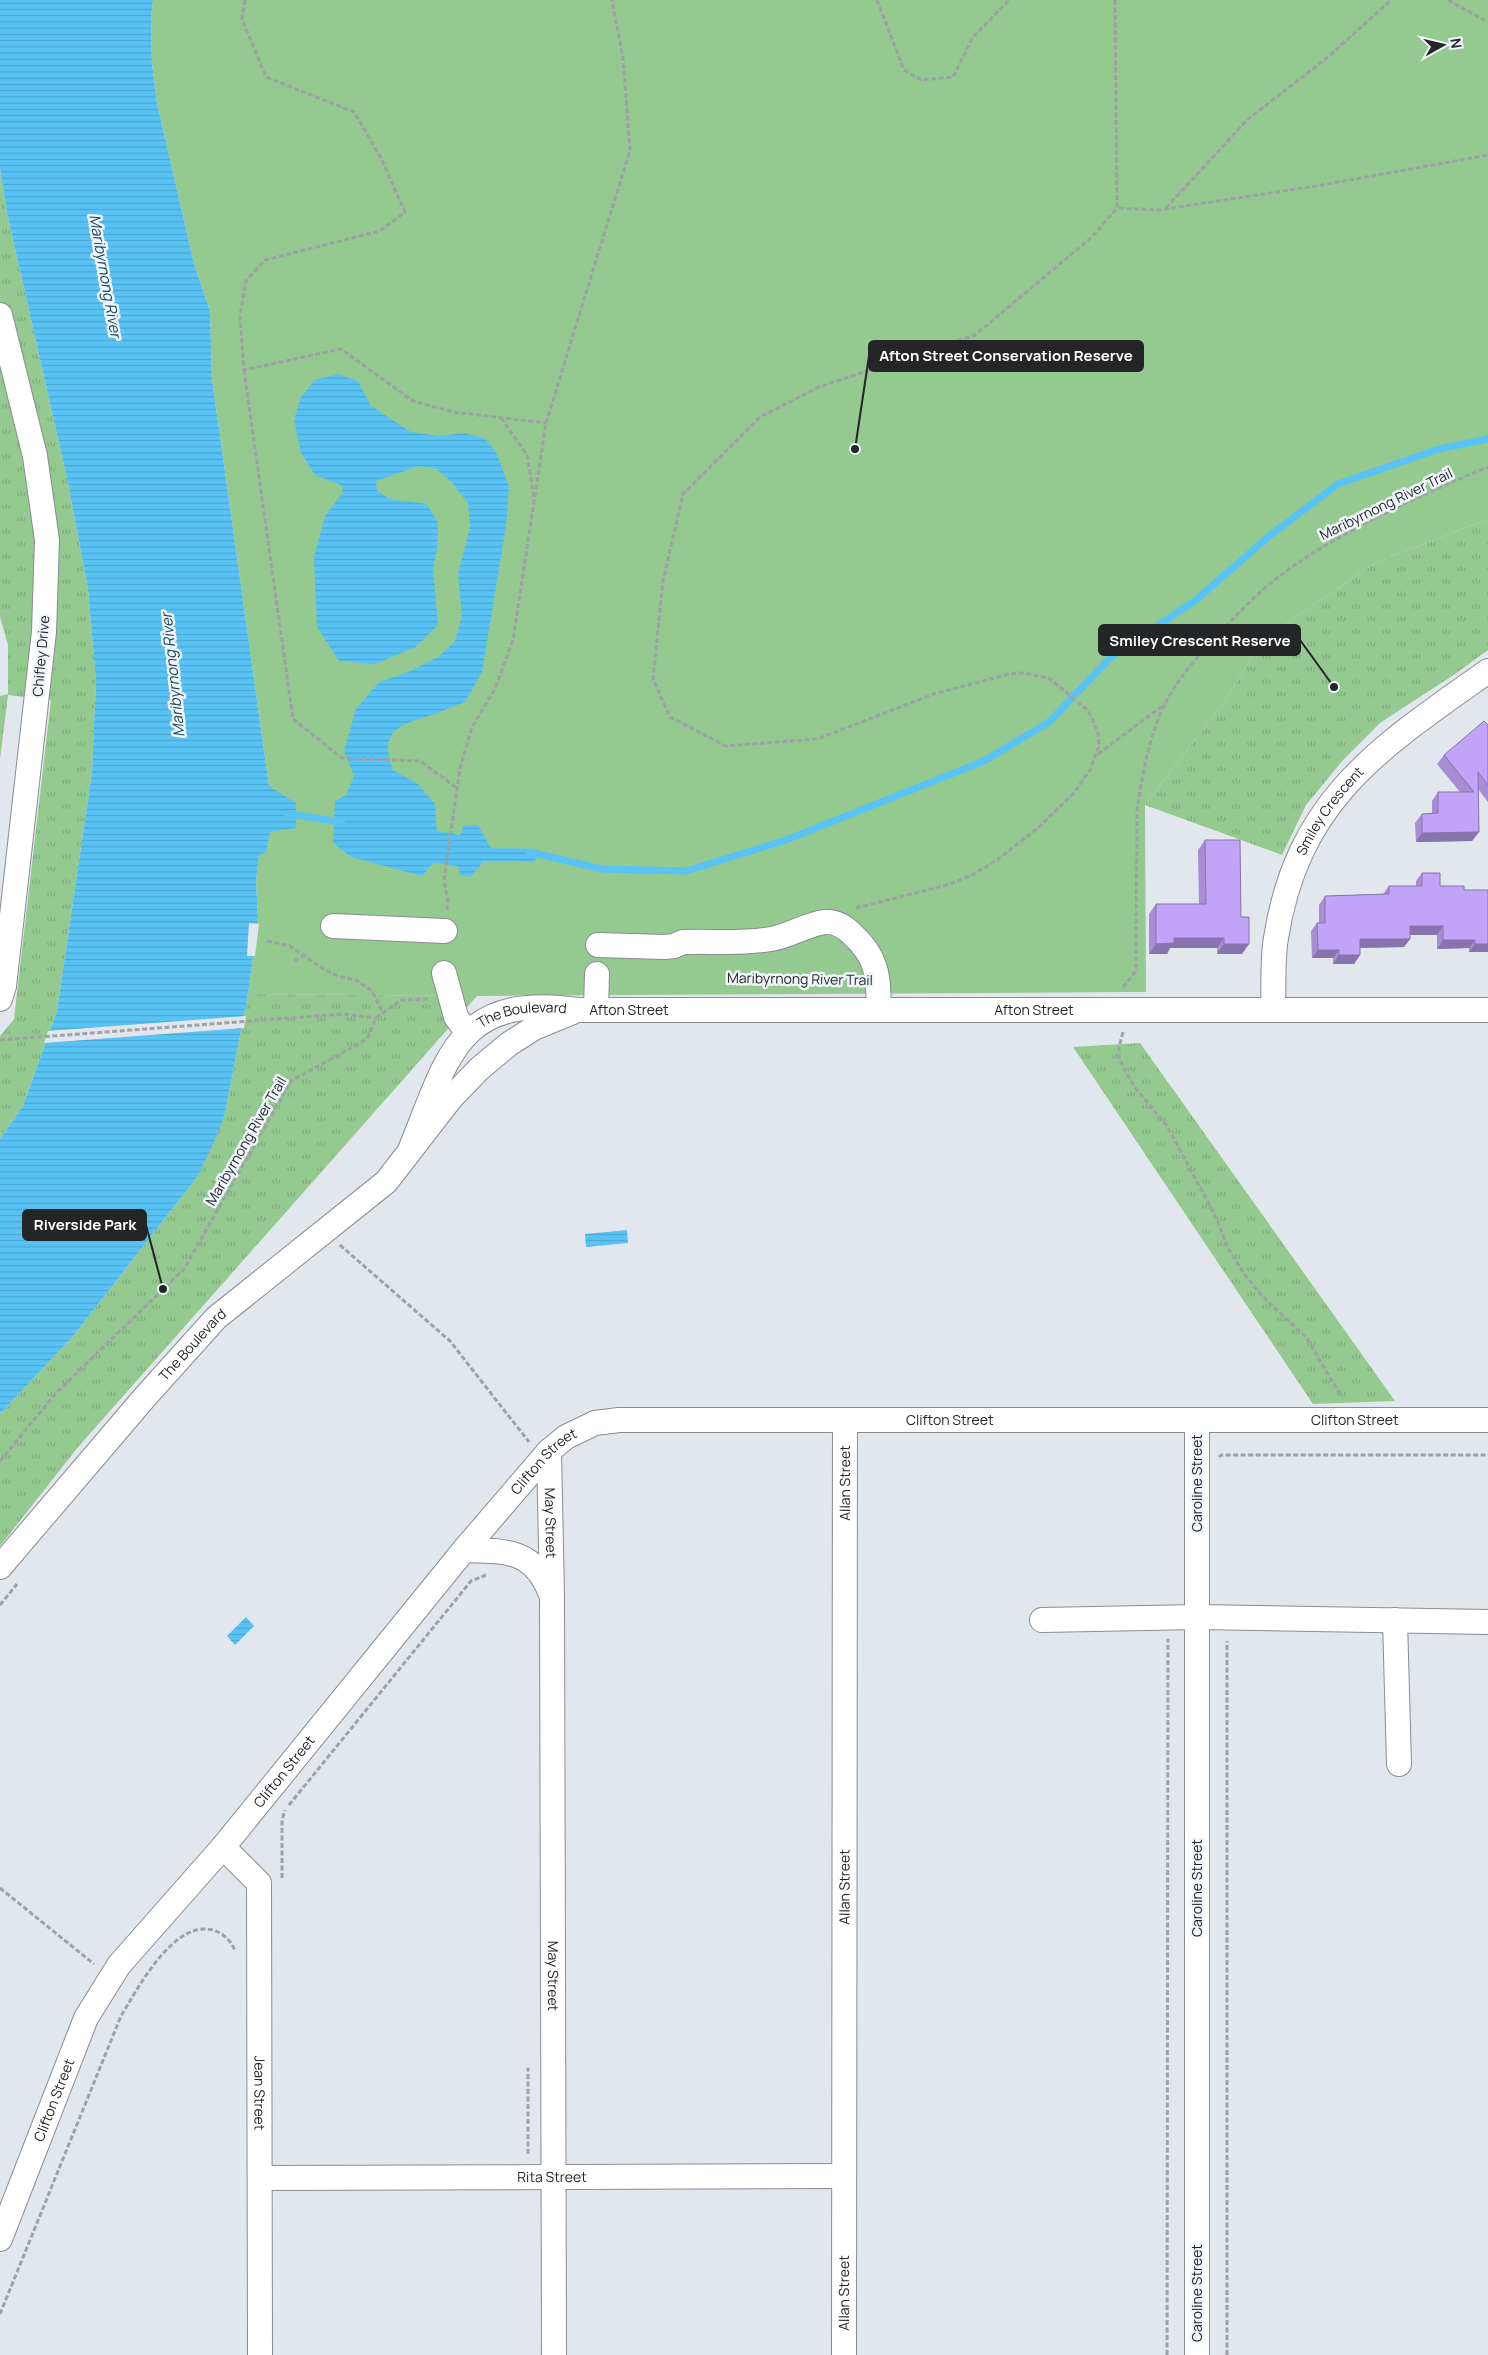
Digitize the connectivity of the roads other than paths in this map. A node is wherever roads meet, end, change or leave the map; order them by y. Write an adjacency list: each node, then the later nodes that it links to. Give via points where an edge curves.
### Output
1 (0, 315): 8 (street, Chifley Drive, via 35,456 47,540 44,632)
2 (1488, 671): 11 (street, Smiley Crescent, via 1377,752 1322,813 1300,855 1280,913 1275,940)
3 (333, 926): 4 (street)
4 (445, 931)
5 (598, 944): 10 (street, via 664,947 683,942 746,942 791,934 827,922 846,927 870,952 876,971)
6 (444, 973): 13 (street, via 456,1017)
7 (597, 974): 9 (street)
8 (0, 999)
9 (588, 1010): 10 (street, Afton Street); 13 (street, The Boulevard, via 528,1006 508,1010); 14 (street, The Boulevard, via 549,1020 510,1044 451,1098)
10 (879, 1010): 11 (street, Afton Street)
11 (1273, 1010): 12 (street, Afton Street)
12 (1488, 1010)
13 (467, 1032): 14 (street, The Boulevard, via 444,1068)
14 (410, 1150): 20 (street, The Boulevard, via 386,1182 216,1318)
15 (1488, 1420): 17 (street, Clifton Street)
16 (846, 1421): 17 (street, Clifton Street); 18 (street, Clifton Street, via 620,1420 595,1423); 28 (street, Allan Street)
17 (1197, 1421): 22 (street, Caroline Street)
18 (539, 1447): 19 (street, Clifton Street); 21 (street, May Street)
19 (464, 1550): 21 (street, May Street, via 514,1553 534,1564); 27 (street, Clifton Street)
20 (0, 1567)
21 (552, 1596): 30 (street, May Street)
22 (1197, 1617): 23 (street); 24 (street); 35 (street, Caroline Street)
23 (1042, 1620)
24 (1395, 1620): 25 (street); 26 (street)
25 (1488, 1622)
26 (1399, 1764)
27 (223, 1847): 29 (street, Jean Street, via 259,1884); 31 (street, Clifton Street, via 119,1965 86,2018)
28 (844, 2176): 30 (street, Rita Street); 34 (street, Allan Street)
29 (260, 2178): 30 (street, Rita Street); 32 (street, Jean Street)
30 (554, 2178): 33 (street, May Street)
31 (0, 2239)
32 (260, 2355)
33 (554, 2355)
34 (844, 2355)
35 (1197, 2355)

